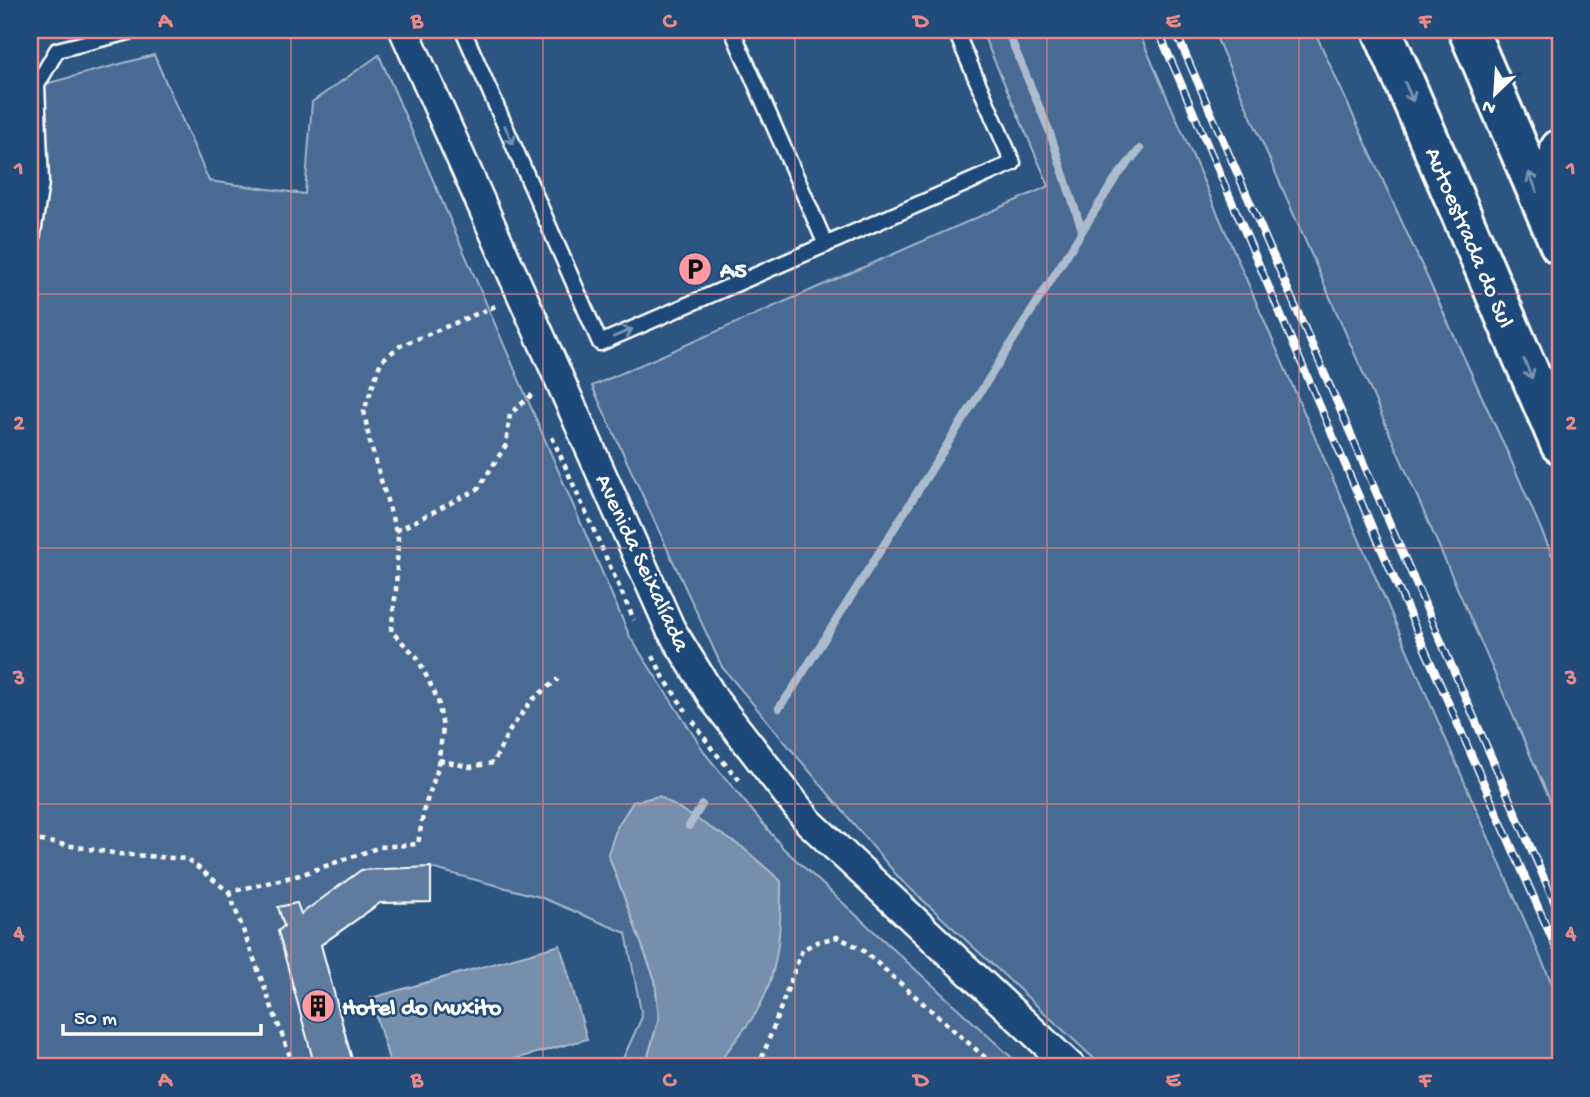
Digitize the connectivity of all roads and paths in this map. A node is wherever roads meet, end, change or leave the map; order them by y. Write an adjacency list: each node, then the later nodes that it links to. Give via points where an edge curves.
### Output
1 (136, 30): 12 (lane, via 57,50 37,85 41,183)
2 (404, 30): 13 (street, Avenida Seixalíada)
3 (463, 30): 10 (lane, one-way to 10, via 600,343)
4 (732, 30): 10 (lane)
5 (955, 30): 10 (lane, via 1013,163)
6 (1382, 30): 15 (highway, Autoestrada do Sul, one-way to 15)
7 (1468, 30): 11 (highway, one-way to 7)
8 (1560, 149): 9 (highway)
9 (1560, 174)
10 (826, 245)
11 (1560, 245)
12 (30, 252)
13 (522, 295): 16 (path, via 429,332 381,361 364,411); 26 (street, Avenida Seixalíada, via 670,628 715,701 810,822)
14 (534, 393): 16 (path, via 510,414 506,445 478,489)
15 (1560, 444)
16 (396, 531): 18 (path, via 391,631 417,657 438,700 443,728)
17 (558, 679): 18 (path, via 531,701 493,763 470,767)
18 (439, 760): 20 (path, via 418,844 380,847 300,875)
19 (30, 839): 20 (path, via 119,854 187,859)
20 (229, 892): 22 (path)
21 (762, 1058): 23 (path); 24 (path); 25 (path, via 802,950 837,937 860,948)
22 (295, 1067)
23 (759, 1067)
24 (766, 1067)
25 (996, 1067)
26 (1071, 1067)

